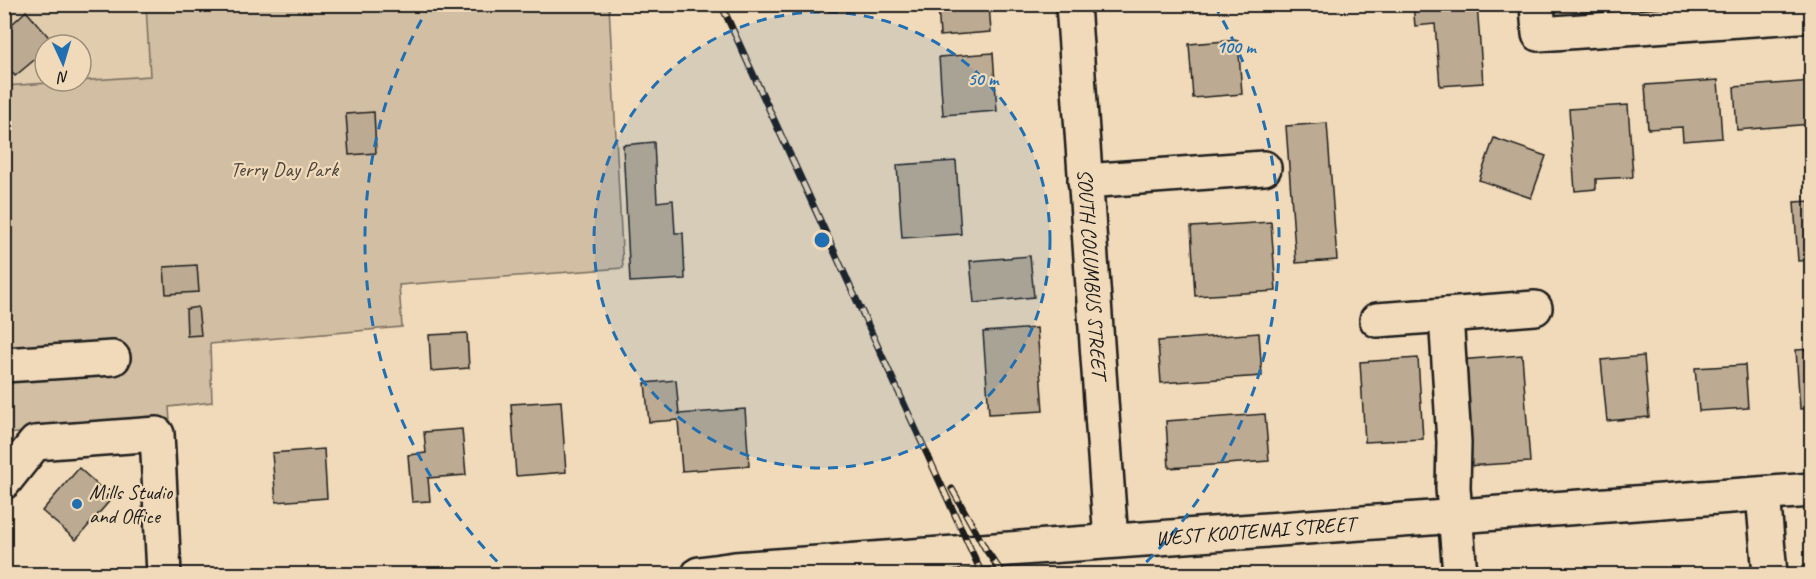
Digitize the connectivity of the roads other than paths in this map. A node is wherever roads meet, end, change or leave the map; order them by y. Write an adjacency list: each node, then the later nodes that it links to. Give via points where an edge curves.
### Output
1 (1073, 4): 5 (main road, SOUTH COLUMBUS STREET)
2 (1812, 15): 3 (main road)
3 (1538, 19)
4 (1264, 168): 5 (main road)
5 (1085, 181): 15 (main road, SOUTH COLUMBUS STREET)
6 (1535, 308): 7 (main road)
7 (1446, 315): 8 (main road); 14 (main road)
8 (1377, 320)
9 (113, 358): 10 (main road)
10 (4, 365)
11 (4, 482): 17 (main road, via 35,444 157,434)
12 (1812, 490): 13 (main road, WEST KOOTENAI STREET)
13 (1763, 494): 14 (main road, WEST KOOTENAI STREET); 20 (main road)
14 (1456, 516): 15 (main road, WEST KOOTENAI STREET); 19 (main road)
15 (1110, 541): 16 (main road, WEST KOOTENAI STREET)
16 (736, 572): 18 (main road, WEST KOOTENAI STREET)
17 (164, 574)
18 (699, 574)
19 (1460, 574)
20 (1770, 574)

